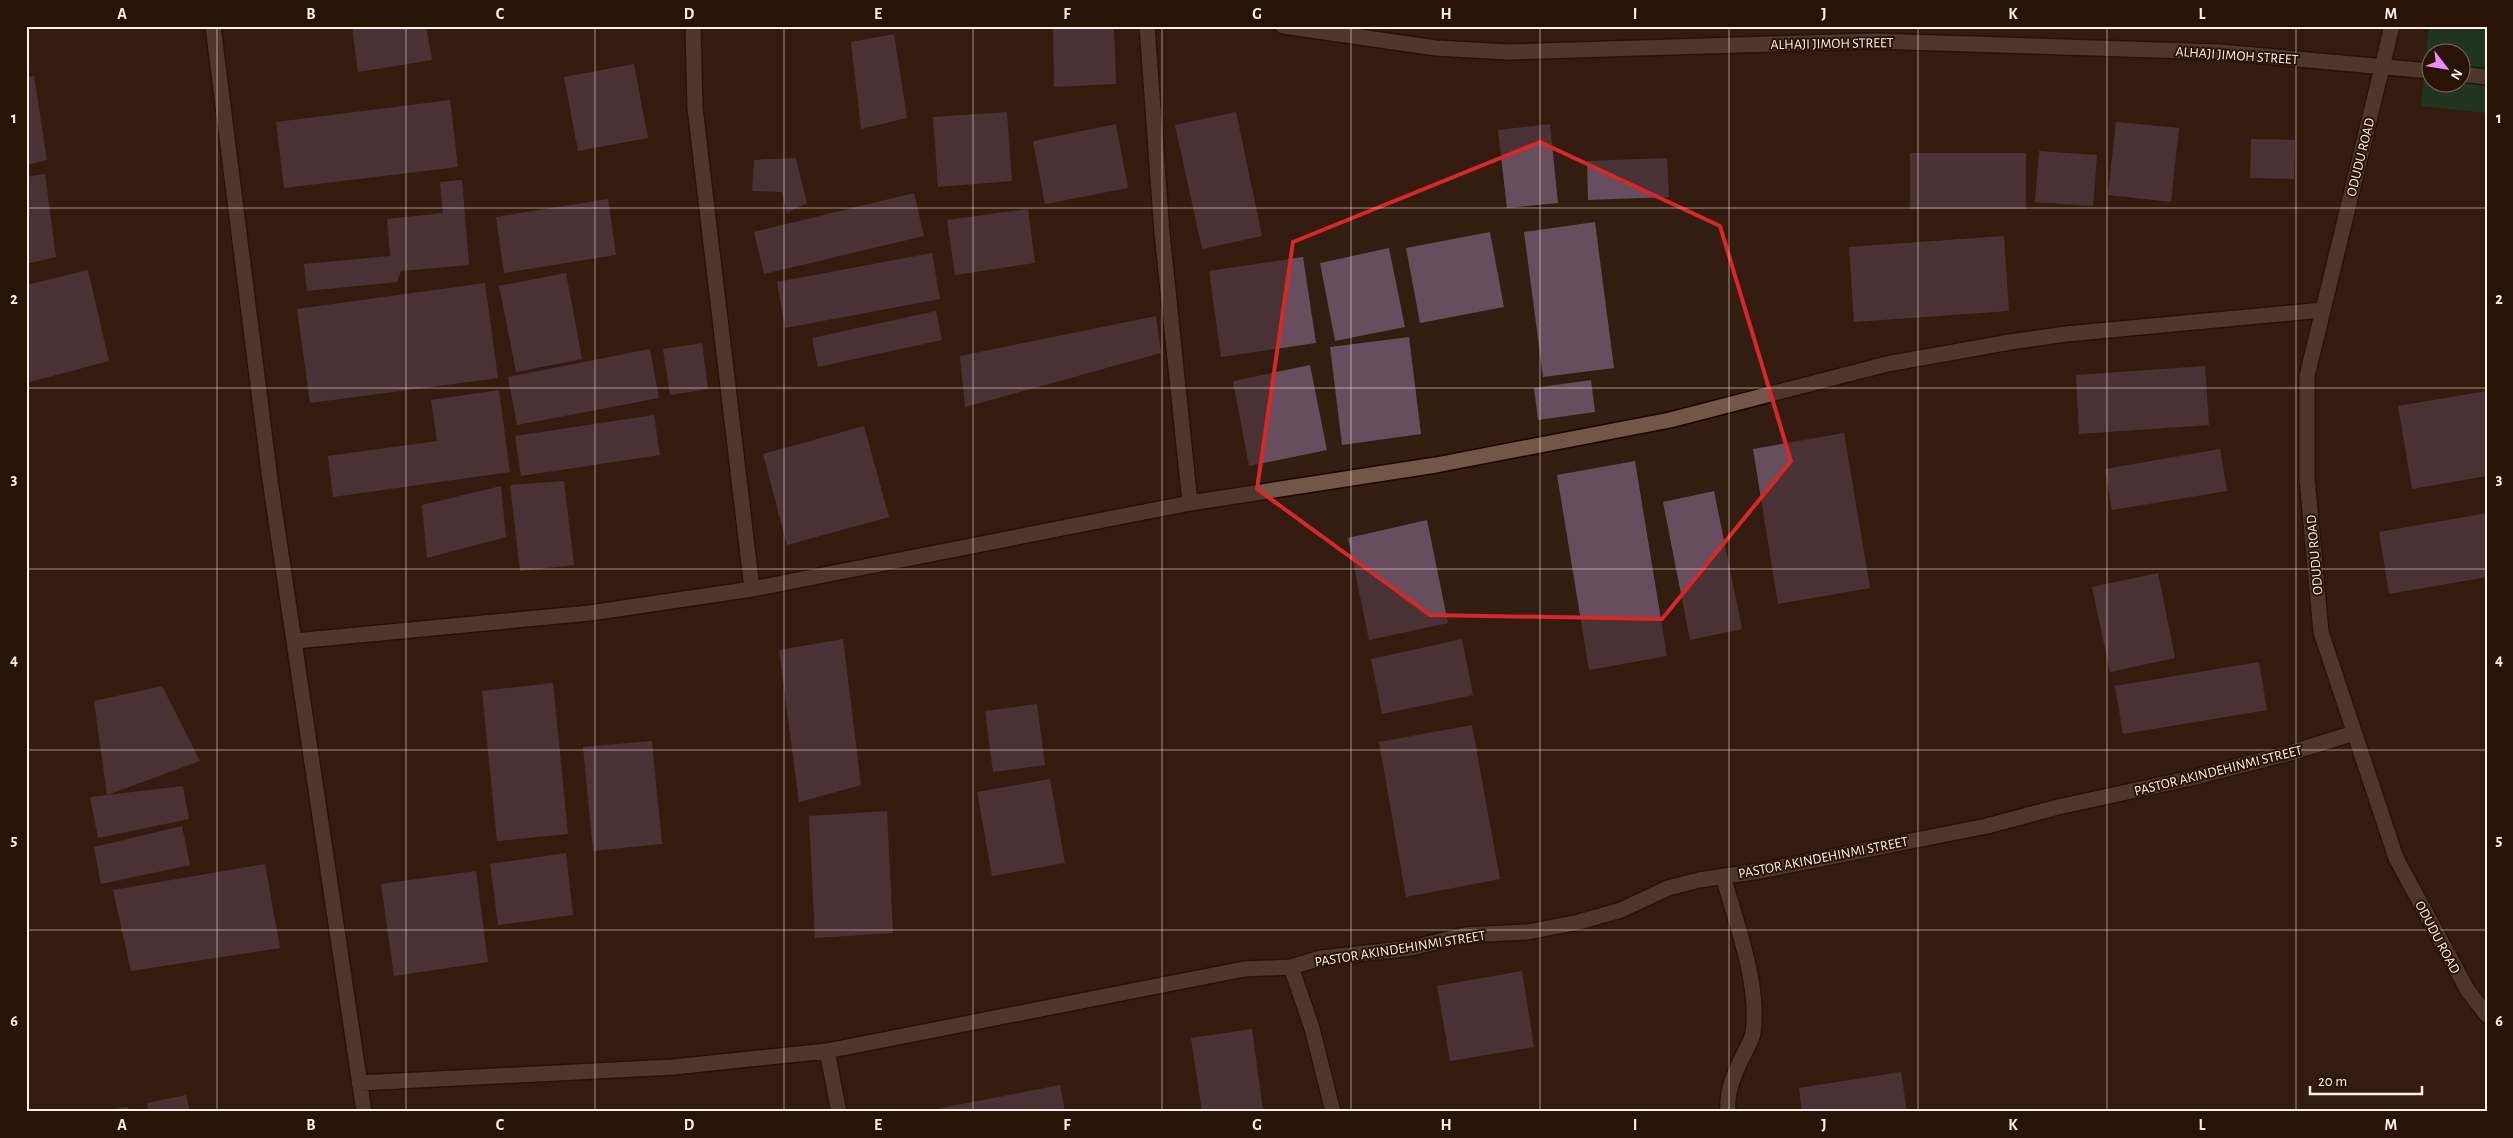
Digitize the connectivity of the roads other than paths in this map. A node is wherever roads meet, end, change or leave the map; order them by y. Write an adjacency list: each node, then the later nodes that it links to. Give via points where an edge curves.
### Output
1 (213, 26): 13 (street, via 270,480)
2 (693, 26): 12 (street, via 695,108)
3 (1147, 26): 11 (street, via 1162,233)
4 (1283, 26): 6 (street, ALHAJI JIMOH STREET, via 1436,48 1508,52 1872,42 2220,52)
5 (2392, 26): 6 (street, ODUDU ROAD)
6 (2382, 67): 7 (street, ALHAJI JIMOH STREET); 10 (street, ODUDU ROAD)
7 (2420, 70)
8 (2470, 75): 9 (street)
9 (2487, 77)
10 (2322, 310): 11 (street, via 2010,342 1887,364 1670,420 1436,465); 14 (street, ODUDU ROAD, via 2307,376 2307,478 2321,632)
11 (1190, 503): 12 (street)
12 (752, 589): 13 (street, via 590,613)
13 (295, 641): 19 (street)
14 (2354, 733): 15 (street, PASTOR AKINDEHINMI STREET, via 2290,753 1987,826); 17 (street, ODUDU ROAD, via 2396,858 2468,991)
15 (1724, 876): 16 (street, PASTOR AKINDEHINMI STREET, via 1668,888 1621,910 1579,922 1528,932 1465,935 1411,948 1320,958); 23 (street, via 1743,948 1754,1016 1752,1036 1727,1098)
16 (1290, 967): 18 (street, PASTOR AKINDEHINMI STREET, via 1244,969); 22 (street, via 1312,1028)
17 (2487, 1015)
18 (827, 1051): 19 (street, PASTOR AKINDEHINMI STREET, via 672,1067); 21 (street)
19 (359, 1083): 20 (street)
20 (364, 1112)
21 (839, 1112)
22 (1332, 1112)
23 (1728, 1112)

